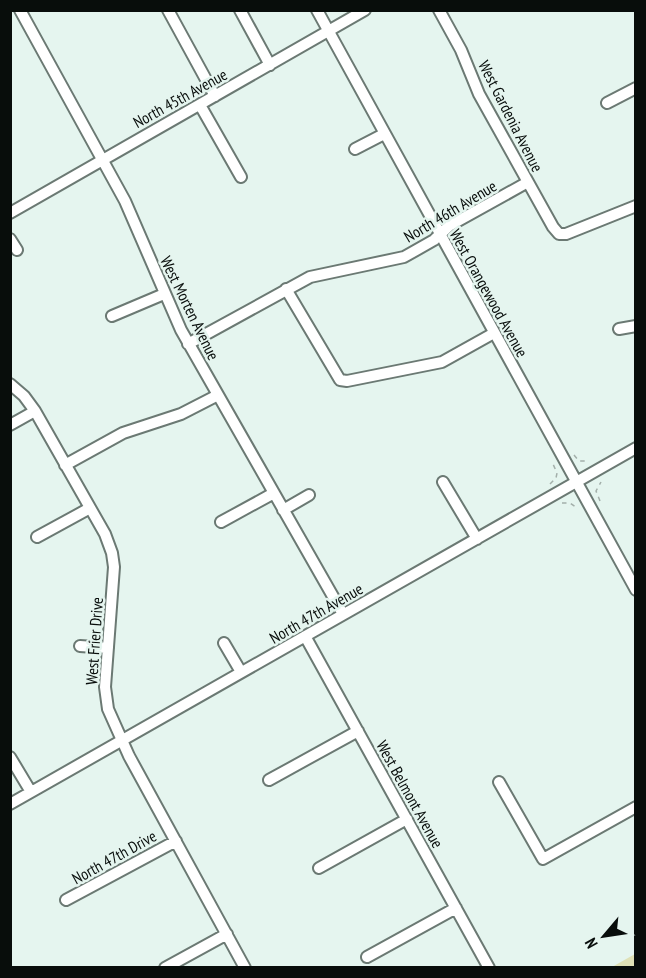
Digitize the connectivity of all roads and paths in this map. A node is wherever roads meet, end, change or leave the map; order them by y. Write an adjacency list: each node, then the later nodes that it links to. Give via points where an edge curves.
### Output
1 (20, 10): 15 (street, West Morten Avenue)
2 (168, 10): 10 (street)
3 (240, 10): 8 (street)
4 (317, 10): 7 (street, West Orangewood Avenue)
5 (365, 10): 7 (street, North 45th Avenue)
6 (439, 10): 17 (street, West Gardenia Avenue, via 479,94)
7 (328, 31): 8 (street, North 45th Avenue); 13 (street, West Orangewood Avenue)
8 (270, 65): 10 (street, North 45th Avenue)
9 (636, 88): 11 (street)
10 (215, 96): 12 (street, North 45th Avenue)
11 (607, 104)
12 (200, 105): 15 (street, North 45th Avenue); 16 (street)
13 (384, 134): 14 (street); 20 (street, West Orangewood Avenue)
14 (355, 150)
15 (102, 160): 19 (street, North 45th Avenue); 24 (street, West Morten Avenue, via 125,201)
16 (241, 177)
17 (528, 182): 18 (street, West Gardenia Avenue, via 559,234); 20 (street, North 46th Avenue)
18 (636, 206)
19 (10, 213)
20 (440, 234): 23 (street, North 46th Avenue, via 394,260 318,274); 28 (street, West Orangewood Avenue)
21 (10, 239): 22 (street)
22 (17, 250)
23 (286, 289): 28 (street, via 340,380 431,365); 29 (street, North 46th Avenue)
24 (164, 294): 25 (street); 29 (street, West Morten Avenue)
25 (112, 316)
26 (636, 326): 27 (street)
27 (619, 329)
28 (494, 333): 40 (street, West Orangewood Avenue)
29 (188, 344): 31 (street, West Morten Avenue)
30 (10, 384): 32 (street, West Frier Drive)
31 (218, 395): 38 (street, via 181,414 123,433); 43 (street, West Morten Avenue)
32 (35, 411): 33 (street); 38 (street, West Frier Drive)
33 (10, 425)
34 (636, 448): 40 (street, North 47th Avenue)
35 (574, 455): 36 (path, via 579,461)
36 (589, 461)
37 (553, 464): 42 (path, via 556,478)
38 (65, 465): 47 (street, West Frier Drive)
39 (443, 482): 52 (street)
40 (576, 482): 52 (street, North 47th Avenue); 53 (street, West Orangewood Avenue)
41 (601, 482): 45 (path, via 596,491)
42 (549, 484)
43 (273, 493): 49 (street, West Morten Avenue); 50 (street)
44 (309, 495): 49 (street)
45 (600, 501)
46 (562, 503): 48 (path)
47 (90, 508): 51 (street); 58 (street, West Frier Drive, via 105,534 114,567)
48 (577, 508)
49 (283, 510): 54 (street, West Morten Avenue)
50 (221, 522)
51 (37, 537)
52 (477, 539): 54 (street, North 47th Avenue)
53 (636, 590)
54 (343, 614): 55 (street, North 47th Avenue)
55 (305, 636): 59 (street, North 47th Avenue); 60 (street, West Belmont Avenue)
56 (224, 642): 59 (street)
57 (80, 646): 58 (street)
58 (108, 648): 61 (street, West Frier Drive, via 106,699)
59 (241, 672): 61 (street, North 47th Avenue)
60 (358, 731): 63 (street); 68 (street, West Belmont Avenue)
61 (123, 740): 65 (street, North 47th Avenue); 69 (street, West Frier Drive)
62 (10, 757): 65 (street)
63 (269, 780)
64 (500, 782): 67 (street, via 543,859)
65 (31, 792): 66 (street, North 47th Avenue)
66 (10, 804)
67 (636, 807)
68 (407, 819): 70 (street); 72 (street, West Belmont Avenue)
69 (176, 841): 71 (street, North 47th Drive); 73 (street, West Frier Drive)
70 (319, 868)
71 (66, 900)
72 (456, 908): 74 (street); 77 (street, West Belmont Avenue)
73 (227, 934): 75 (street); 76 (street, West Frier Drive)
74 (367, 957)
75 (165, 968)
76 (245, 968)
77 (489, 968)

